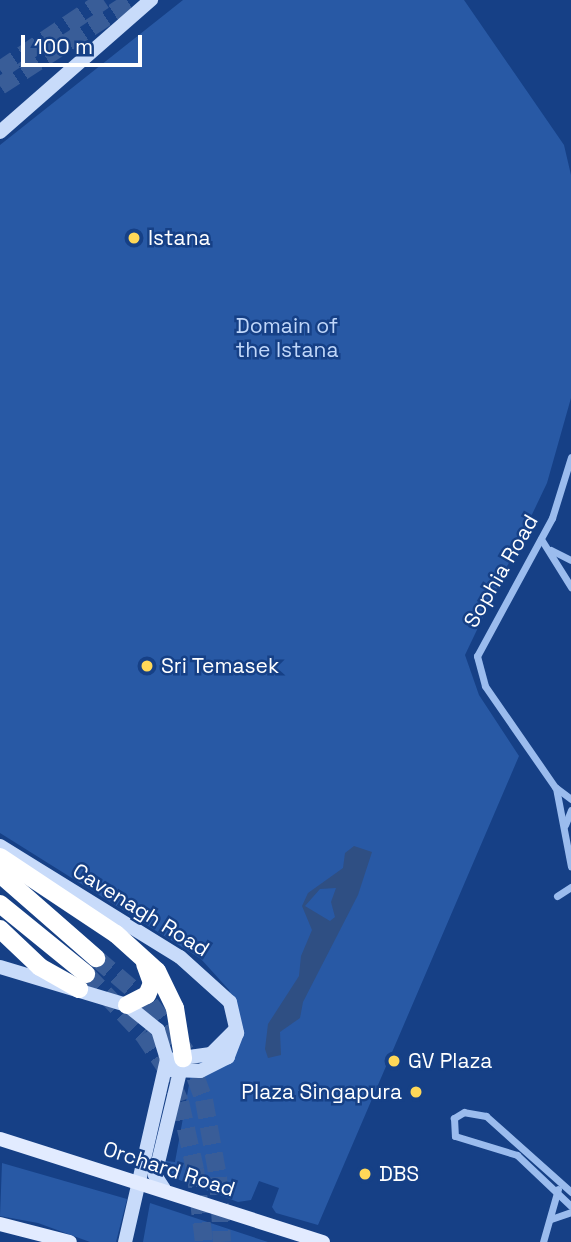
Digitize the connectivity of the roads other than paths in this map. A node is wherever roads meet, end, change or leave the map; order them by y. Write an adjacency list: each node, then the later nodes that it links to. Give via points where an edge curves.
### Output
1 (151, 0): 2 (street)
2 (0, 132)
3 (571, 457): 4 (street, Sophia Road)
4 (541, 539): 5 (street); 8 (street, Sophia Road, via 481,642 477,663 485,687)
5 (550, 549): 6 (street); 7 (street)
6 (571, 560)
7 (571, 587)
8 (555, 787): 9 (street, Sophia Road); 11 (street)
9 (571, 799)
10 (571, 810): 11 (street)
11 (565, 828): 14 (street)
12 (0, 846): 25 (street, Cavenagh Road, via 180,957 230,1002)
13 (0, 857): 20 (highway)
14 (571, 867)
15 (0, 874): 21 (highway)
16 (571, 887): 17 (street)
17 (557, 896)
18 (0, 904): 23 (highway)
19 (0, 929): 23 (highway, via 40,967)
20 (139, 951): 24 (highway, via 152,984 147,995); 26 (highway, via 157,971 175,1008)
21 (96, 958)
22 (0, 967): 23 (street)
23 (82, 981): 24 (street)
24 (127, 1005): 26 (street, via 158,1030)
25 (236, 1029): 26 (street, via 211,1054); 27 (street, via 228,1057)
26 (174, 1065): 27 (street); 28 (street); 31 (street)
27 (200, 1071): 28 (street)
28 (173, 1102): 32 (street, via 155,1175)
29 (1, 1142): 31 (main road, Orchard Road)
30 (560, 1179): 33 (street); 33 (street, via 486,1116 464,1112 454,1118 453,1132 517,1155); 34 (street)
31 (139, 1180): 32 (main road, Orchard Road); 40 (street)
32 (164, 1189): 41 (main road, Orchard Road)
33 (558, 1191): 35 (street); 37 (street)
34 (571, 1192)
35 (571, 1206)
36 (571, 1212): 37 (street)
37 (551, 1219): 42 (street)
38 (2, 1224): 39 (main road)
39 (70, 1242)
40 (125, 1242)
41 (323, 1242)
42 (542, 1242)

